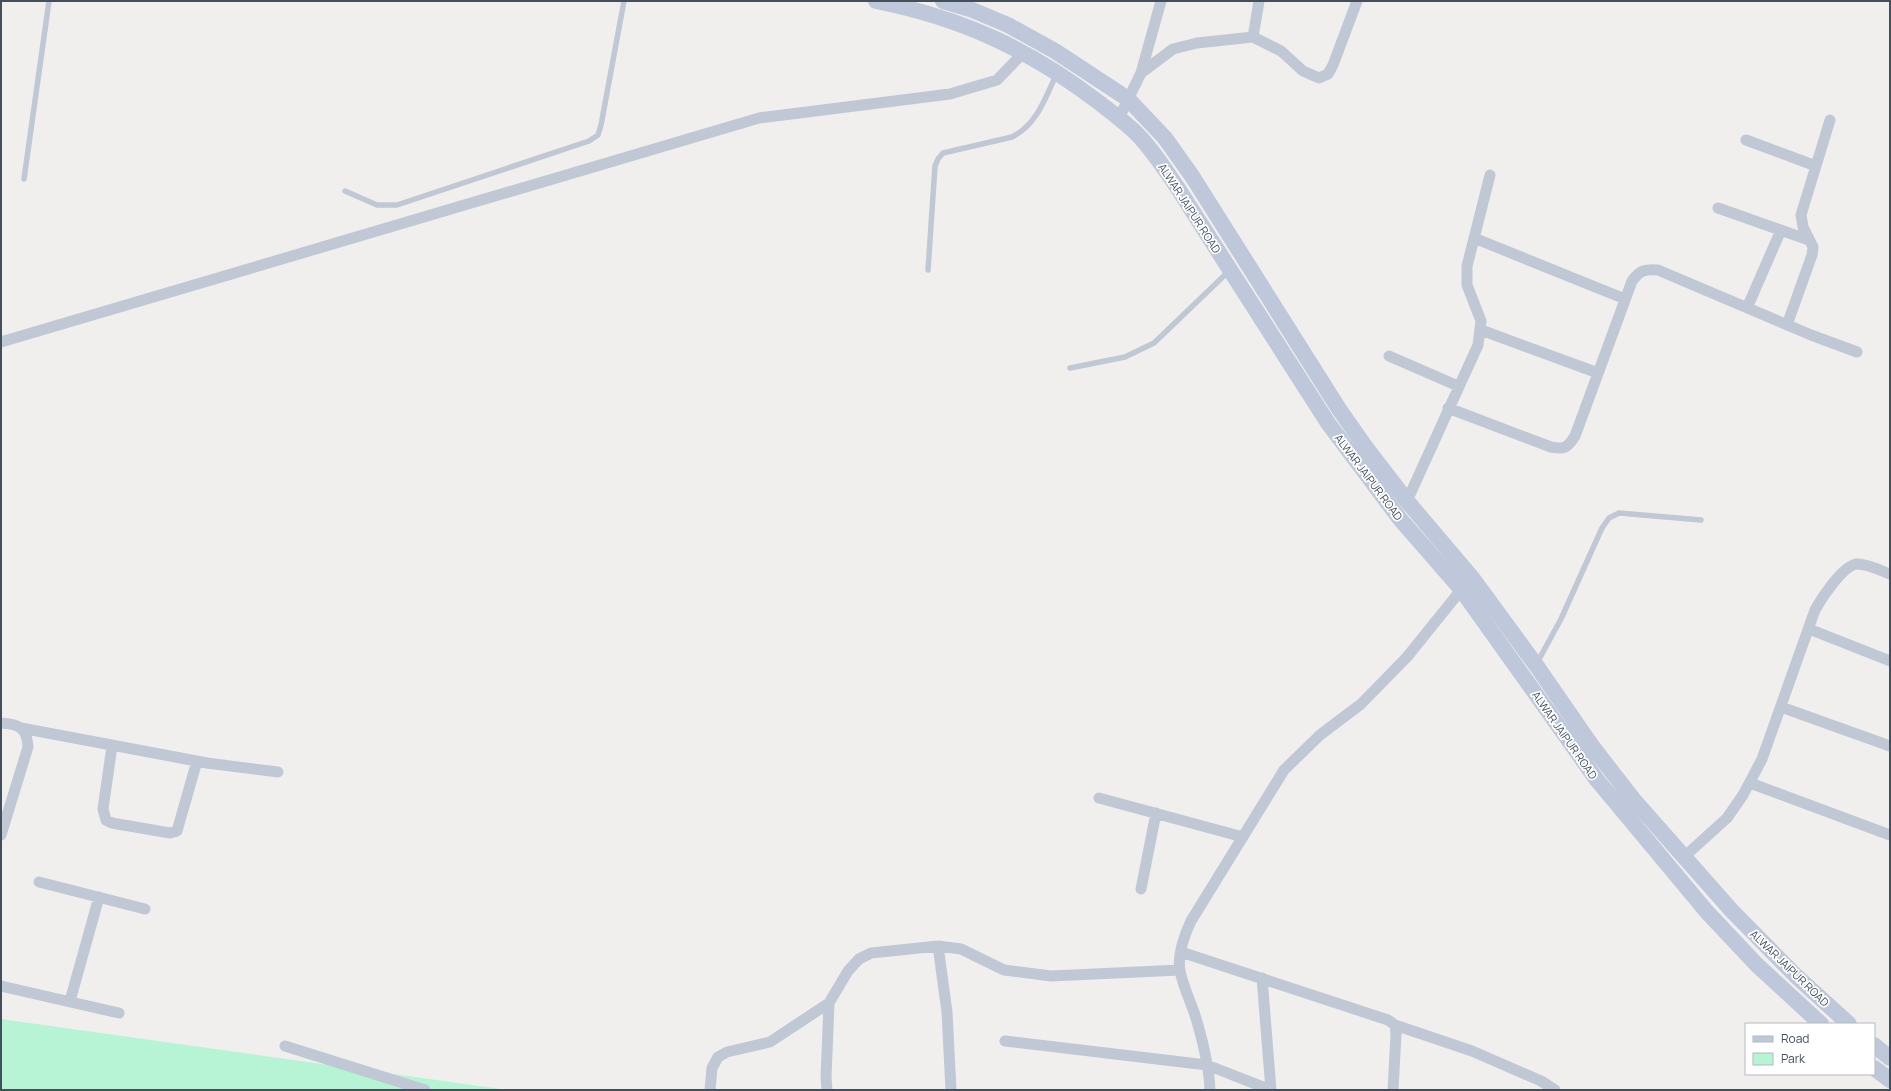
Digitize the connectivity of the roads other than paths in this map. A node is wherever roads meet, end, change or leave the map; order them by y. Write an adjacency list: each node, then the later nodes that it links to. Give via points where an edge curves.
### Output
1 (49, 1): 18 (lane)
2 (624, 1): 19 (lane, via 601,125 598,135 594,138 546,157 397,205 377,205)
3 (876, 1): 9 (main road, ALWAR JAIPUR ROAD, via 947,20 987,34)
4 (943, 1): 12 (main road, ALWAR JAIPUR ROAD, via 1008,25 1055,51)
5 (1161, 1): 11 (street)
6 (1259, 1): 8 (street)
7 (1357, 1): 8 (street, via 1333,65 1328,74 1319,78 1303,71 1281,51)
8 (1253, 37): 11 (street, via 1197,43 1173,49)
9 (1024, 52): 10 (main road, ALWAR JAIPUR ROAD); 30 (street, via 997,80 950,94 759,118)
10 (1057, 72): 13 (main road, ALWAR JAIPUR ROAD); 24 (lane, via 1037,117 1020,133 943,153 938,159 935,166)
11 (1140, 73): 12 (street)
12 (1128, 99): 13 (street); 37 (main road, ALWAR JAIPUR ROAD, via 1165,138 1192,176 1339,409)
13 (1119, 118): 25 (main road, ALWAR JAIPUR ROAD, via 1138,134 1155,155)
14 (1830, 120): 16 (street)
15 (1746, 140): 16 (street)
16 (1816, 166): 23 (street, via 1801,215)
17 (1490, 175): 22 (street)
18 (24, 179)
19 (345, 191)
20 (1718, 208): 21 (street)
21 (1781, 230): 23 (street); 27 (street)
22 (1474, 238): 26 (street); 29 (street, via 1467,266 1467,285 1481,321)
23 (1809, 240): 28 (street, via 1813,247 1812,255)
24 (928, 270)
25 (1231, 270): 33 (lane, via 1154,343 1125,358); 41 (main road, ALWAR JAIPUR ROAD, via 1328,423 1400,519)
26 (1625, 299): 27 (street, via 1637,273 1645,269 1658,270); 34 (street)
27 (1747, 308): 28 (street)
28 (1787, 325): 31 (street)
29 (1481, 330): 34 (street); 35 (street, via 1478,345)
30 (1, 342)
31 (1856, 352)
32 (1389, 356): 35 (street)
33 (1070, 368)
34 (1598, 373): 36 (street, via 1575,436 1568,447 1563,449 1551,447)
35 (1458, 386): 36 (street)
36 (1448, 408): 37 (street)
37 (1408, 501): 40 (main road, ALWAR JAIPUR ROAD)
38 (1701, 520): 44 (lane, via 1619,513 1609,518)
39 (1890, 574): 42 (street, via 1866,565 1855,564 1846,569 1822,598)
40 (1473, 579): 41 (street); 44 (main road, ALWAR JAIPUR ROAD)
41 (1460, 589): 57 (street, via 1408,657 1360,704 1320,735 1284,770); 71 (main road, ALWAR JAIPUR ROAD, via 1597,780 1670,870 1757,965)
42 (1809, 629): 43 (street); 45 (street)
43 (1890, 660)
44 (1536, 665): 58 (main road, ALWAR JAIPUR ROAD, via 1633,800)
45 (1781, 707): 49 (street); 52 (street, via 1762,759)
46 (1, 723): 47 (street, via 15,724)
47 (21, 728): 48 (street); 55 (street, via 27,736 28,747)
48 (112, 746): 50 (street); 50 (street, via 103,809 106,820 112,824 170,833 177,831)
49 (1890, 746)
50 (197, 761): 51 (street)
51 (278, 772)
52 (1750, 783): 56 (street); 58 (street, via 1727,818)
53 (1099, 798): 54 (street)
54 (1156, 813): 57 (street); 60 (street)
55 (1, 835)
56 (1890, 835)
57 (1243, 837): 64 (street, via 1191,921)
58 (1684, 857): 68 (main road, ALWAR JAIPUR ROAD, via 1732,911)
59 (40, 882): 61 (street)
60 (1140, 888)
61 (99, 897): 62 (street); 69 (street)
62 (145, 908)
63 (938, 946): 65 (street, via 961,949 1004,970 1027,974 1051,976); 70 (street, via 871,953 859,959 848,971); 86 (street, via 947,1012)
64 (1180, 952): 65 (street); 66 (street)
65 (1180, 970): 80 (street, via 1196,1017)
66 (1262, 978): 75 (street, via 1388,1020); 88 (street)
67 (1, 986): 69 (street)
68 (1817, 995): 71 (main road); 74 (main road, ALWAR JAIPUR ROAD)
69 (70, 1002): 72 (street)
70 (829, 1003): 84 (street, via 770,1042 727,1052 718,1057 712,1068); 85 (street)
71 (1805, 1010): 73 (main road, ALWAR JAIPUR ROAD)
72 (119, 1013)
73 (1820, 1023)
74 (1848, 1023)
75 (1395, 1025): 89 (street); 90 (street, via 1472,1051 1541,1081)
76 (1005, 1041): 80 (street)
77 (285, 1046): 83 (street)
78 (1875, 1046): 79 (main road)
79 (1890, 1058)
80 (1207, 1065): 87 (street); 88 (street)
81 (1875, 1069): 82 (main road)
82 (1890, 1080)
83 (425, 1090)
84 (710, 1090)
85 (827, 1090)
86 (951, 1090)
87 (1210, 1090)
88 (1271, 1090)
89 (1393, 1090)
90 (1555, 1090)

